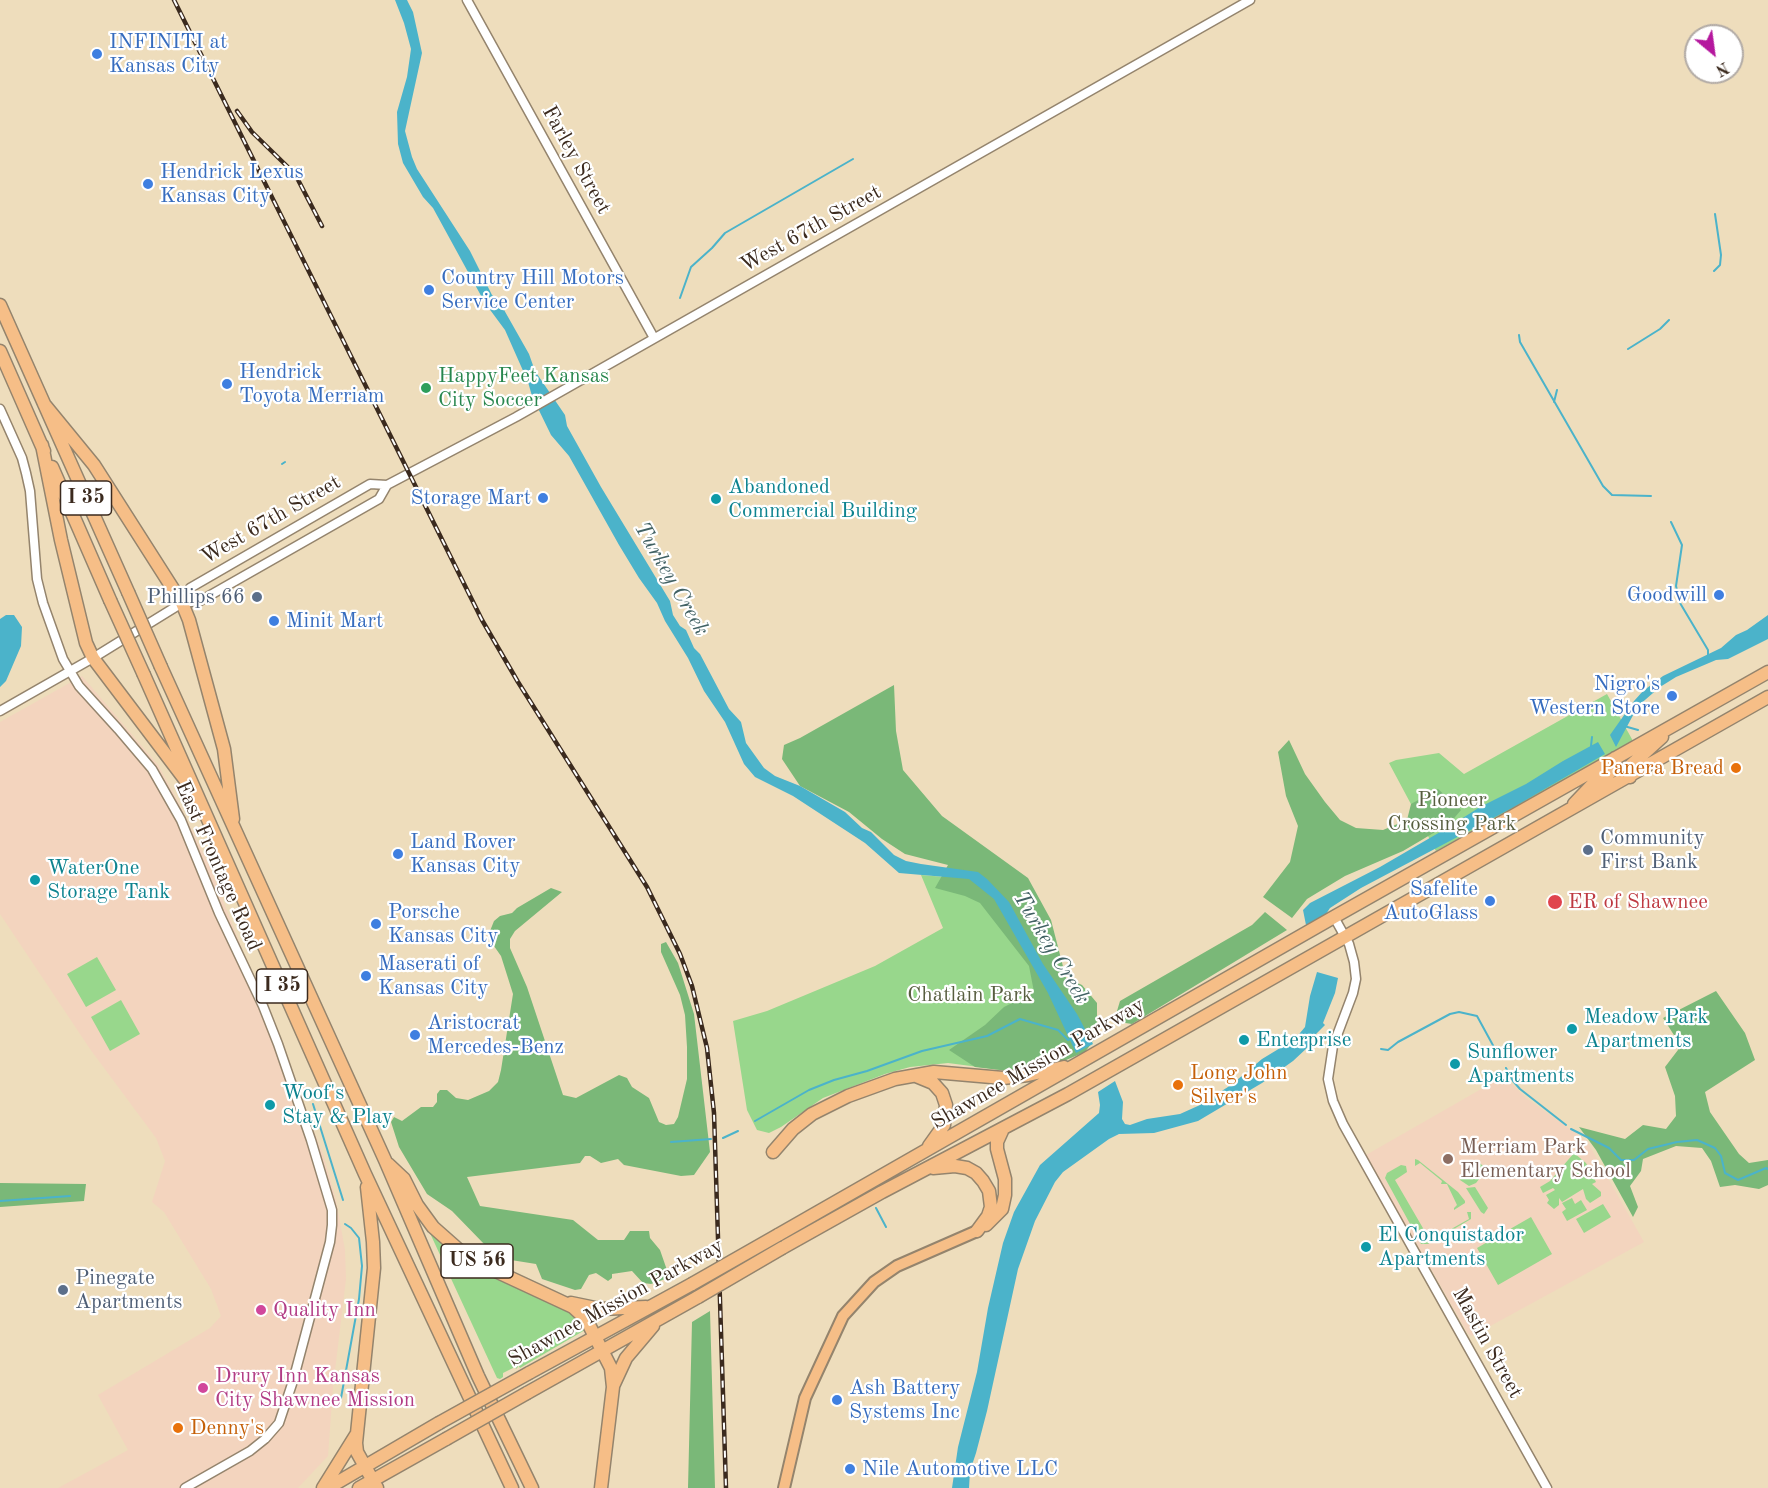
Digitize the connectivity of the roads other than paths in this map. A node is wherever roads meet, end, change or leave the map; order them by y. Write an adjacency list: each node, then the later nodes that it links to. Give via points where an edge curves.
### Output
1 (467, 0): 4 (street, Farley Street)
2 (1250, 0): 4 (street, West 67th Street)
3 (0, 305): 6 (highway, I 35)
4 (654, 338): 9 (street, West 67th Street)
5 (0, 351): 8 (highway, I 35)
6 (44, 404): 12 (highway, via 94,465); 25 (highway, I 35, bridge)
7 (0, 409): 14 (street, East Frontage Road, via 26,473 37,579)
8 (42, 445): 13 (highway, via 86,643); 23 (highway, I 35, bridge)
9 (387, 485): 10 (street, West 67th Street, via 370,484); 11 (street, West 67th Street, via 379,499)
10 (253, 551): 11 (street); 12 (street, West 67th Street, via 190,588)
11 (261, 566): 12 (street, West 67th Street, via 200,601)
12 (182, 603): 13 (street, West 67th Street); 25 (highway, via 224,749)
13 (93, 658): 14 (street, West 67th Street); 23 (highway)
14 (69, 671): 17 (street, West 67th Street); 46 (street, East Frontage Road, via 152,770 181,820 278,1044 332,1210 330,1242 279,1423 250,1451)
15 (1768, 672): 18 (highway, Shawnee Mission Parkway)
16 (1768, 697): 22 (highway, Shawnee Mission Parkway)
17 (0, 711)
18 (1673, 725): 20 (highway, Shawnee Mission Parkway); 22 (highway, via 1629,767)
19 (1648, 729): 20 (highway)
20 (1634, 747): 21 (highway, Shawnee Mission Parkway)
21 (1615, 758): 24 (highway, via 1615,768); 26 (highway, Shawnee Mission Parkway)
22 (1630, 777): 24 (highway, Shawnee Mission Parkway)
23 (198, 798): 35 (highway, I 35)
24 (1564, 814): 27 (highway, Shawnee Mission Parkway)
25 (236, 836): 33 (highway, I 35)
26 (1334, 917): 27 (street, Mastin Street); 28 (highway, Shawnee Mission Parkway)
27 (1345, 938): 30 (highway, Shawnee Mission Parkway); 53 (street, Mastin Street, via 1356,979 1333,1046 1328,1079 1333,1101)
28 (1077, 1064): 29 (highway, via 1003,1078 934,1072); 32 (highway, Shawnee Mission Parkway)
29 (911, 1075): 31 (highway, via 828,1105 793,1129); 32 (highway, via 938,1088 947,1111 933,1143)
30 (1002, 1131): 34 (highway, Shawnee Mission Parkway); 36 (highway, via 997,1145 1005,1179 1004,1202 991,1222)
31 (773, 1152)
32 (912, 1159): 38 (highway, Shawnee Mission Parkway, bridge)
33 (385, 1161): 37 (highway, US 56, via 404,1179 417,1205 444,1238 473,1259); 50 (highway, I 35, via 478,1376)
34 (926, 1169): 36 (highway, via 961,1167 980,1176 989,1191 991,1207); 39 (highway, Shawnee Mission Parkway, bridge)
35 (365, 1174): 43 (highway, via 374,1268); 49 (highway, I 35)
36 (977, 1232): 52 (main road, via 897,1266 874,1282 843,1316 805,1398)
37 (561, 1301): 38 (highway, via 600,1309); 40 (highway, US 56, via 580,1312)
38 (651, 1306): 40 (highway, Shawnee Mission Parkway)
39 (660, 1318): 41 (highway, Shawnee Mission Parkway); 42 (highway, via 626,1358)
40 (596, 1336): 41 (highway, US 56); 44 (highway, Shawnee Mission Parkway, bridge)
41 (603, 1350): 42 (highway, via 610,1364); 45 (highway, Shawnee Mission Parkway, bridge)
42 (613, 1387): 51 (highway)
43 (357, 1434): 44 (highway, via 357,1452); 47 (highway)
44 (365, 1466): 45 (highway); 47 (highway, Shawnee Mission Parkway)
45 (375, 1484): 48 (highway, Shawnee Mission Parkway)
46 (185, 1488)
47 (325, 1488)
48 (359, 1488)
49 (512, 1488)
50 (532, 1488)
51 (601, 1488)
52 (784, 1488)
53 (1547, 1488)

